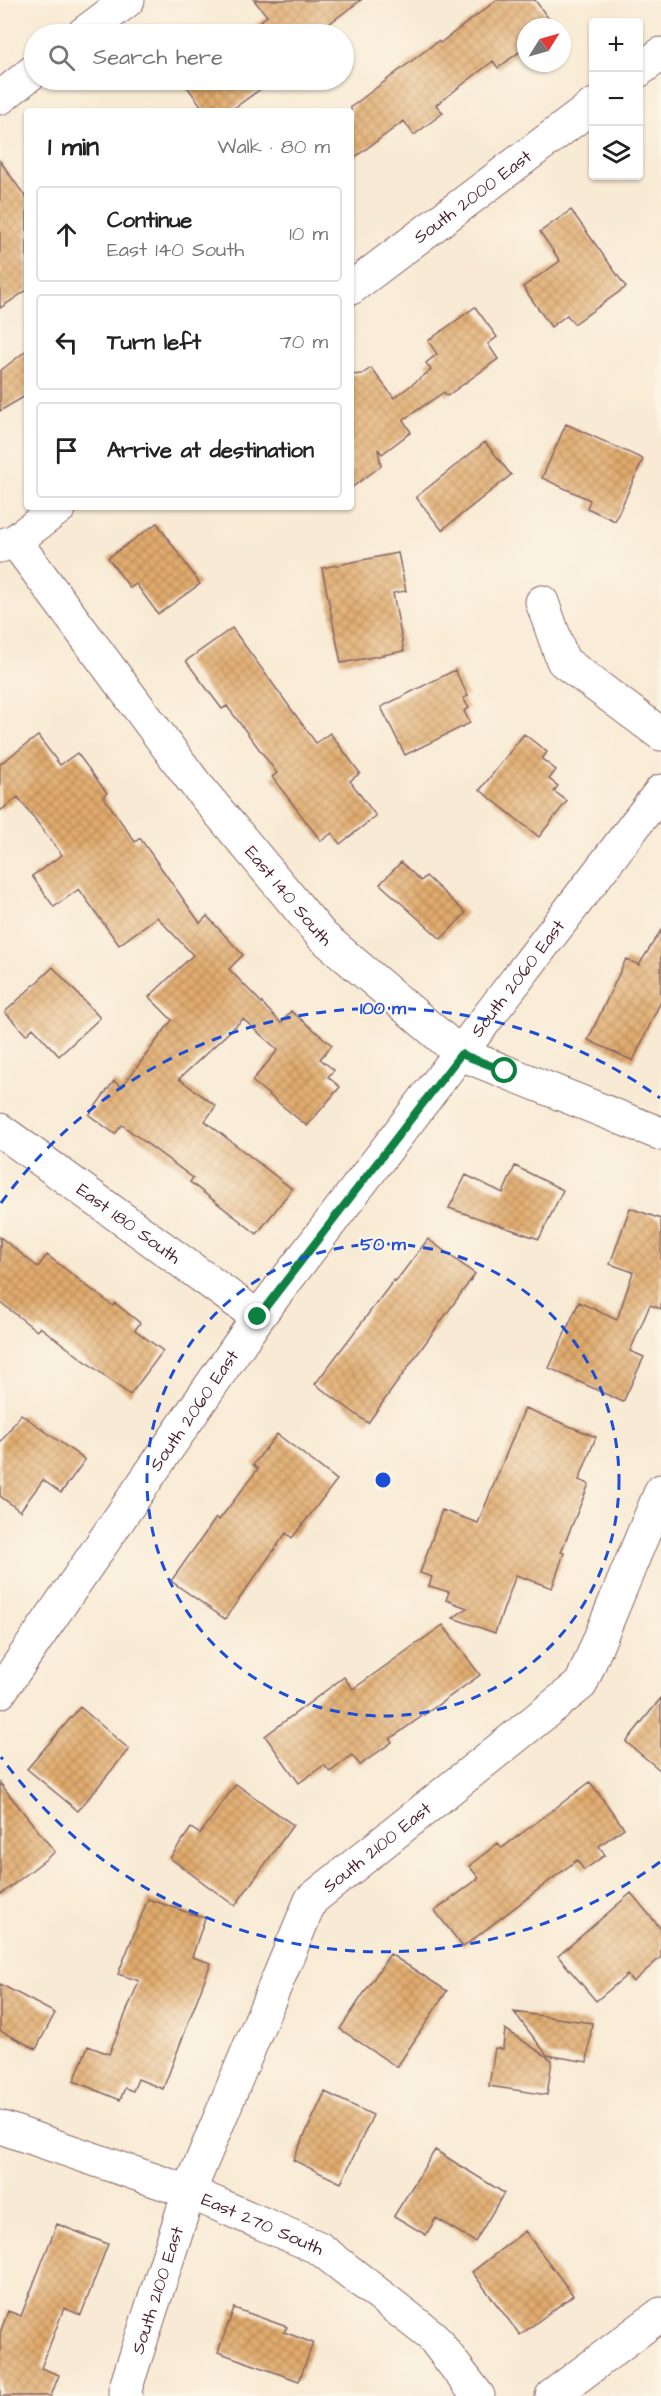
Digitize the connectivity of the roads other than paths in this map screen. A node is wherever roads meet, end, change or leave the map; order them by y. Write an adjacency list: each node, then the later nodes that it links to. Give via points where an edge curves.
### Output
1 (128, 0): 2 (street)
2 (96, 24)
3 (661, 54): 4 (street)
4 (643, 68)
5 (24, 79): 6 (street)
6 (0, 98)
7 (589, 109): 8 (street, South 2000 East)
8 (354, 286)
9 (56, 510): 10 (street)
10 (7, 543): 14 (street, East 140 South, via 193,781 322,936)
11 (542, 602): 12 (street, via 563,661)
12 (661, 734)
13 (661, 791): 14 (street, South 2060 East)
14 (461, 1054): 16 (street, East 140 South); 17 (street, South 2060 East)
15 (0, 1130): 17 (street, East 180 South)
16 (661, 1134)
17 (258, 1317): 19 (street, South 2060 East)
18 (661, 1491): 21 (street, South 2100 East, via 581,1684 311,1900)
19 (0, 1692)
20 (0, 2127): 21 (street, East 270 South)
21 (189, 2192): 23 (street, South 2100 East); 24 (street, East 270 South, via 319,2248 432,2336)
22 (661, 2313): 25 (street)
23 (126, 2396)
24 (478, 2396)
25 (552, 2396)

